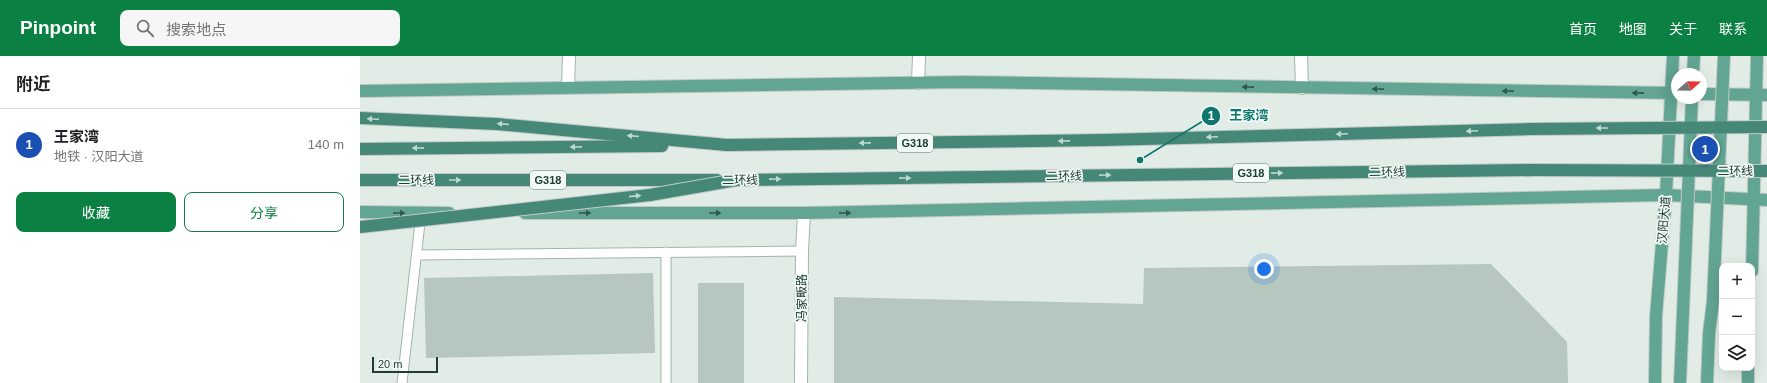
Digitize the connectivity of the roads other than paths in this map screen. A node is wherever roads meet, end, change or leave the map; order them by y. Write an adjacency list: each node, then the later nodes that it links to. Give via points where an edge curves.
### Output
1 (569, 56): 11 (street)
2 (919, 56): 10 (street)
3 (1301, 56): 12 (street)
4 (1673, 56): 8 (main road, 汉阳大道)
5 (1694, 56): 9 (main road)
6 (1724, 56): 42 (main road, bridge)
7 (1757, 56): 16 (main road)
8 (1674, 68)
9 (1693, 68)
10 (918, 83): 11 (main road); 12 (main road, one-way to 10)
11 (568, 88): 13 (main road)
12 (1302, 88): 14 (main road, one-way to 12)
13 (360, 91)
14 (1671, 93)
15 (1707, 94): 16 (main road)
16 (1762, 95): 27 (main road)
17 (1674, 104): 26 (main road, 汉阳大道)
18 (1692, 104): 41 (main road, 汉阳大道, bridge)
19 (360, 118): 21 (highway, one-way to 19, via 497,124)
20 (1767, 127): 21 (highway, G318, one-way to 21, bridge, via 1530,129 1104,140)
21 (727, 145): 22 (highway, G318, one-way to 22)
22 (360, 149)
23 (1767, 171): 25 (highway, 二环线 / G318, one-way to 23, bridge, via 1534,170)
24 (360, 180): 25 (highway, 二环线 / G318, one-way to 25, bridge)
25 (736, 180): 31 (highway, one-way to 25, bridge, via 650,195)
26 (1666, 195): 27 (main road); 30 (main road, one-way to 26); 40 (main road, 汉阳大道, via 1656,316)
27 (1761, 200): 35 (main road)
28 (360, 212): 29 (main road, one-way to 29)
29 (422, 213): 30 (main road, one-way to 30); 34 (lane)
30 (804, 213): 32 (street, 冯家畈路)
31 (360, 227)
32 (802, 250): 33 (lane); 39 (street, 冯家畈路)
33 (666, 252): 34 (lane); 38 (lane)
34 (416, 255): 37 (lane)
35 (1753, 263)
36 (1748, 371): 43 (main road)
37 (402, 383)
38 (666, 383)
39 (801, 383)
40 (1655, 383)
41 (1680, 383)
42 (1708, 383)
43 (1748, 383)

